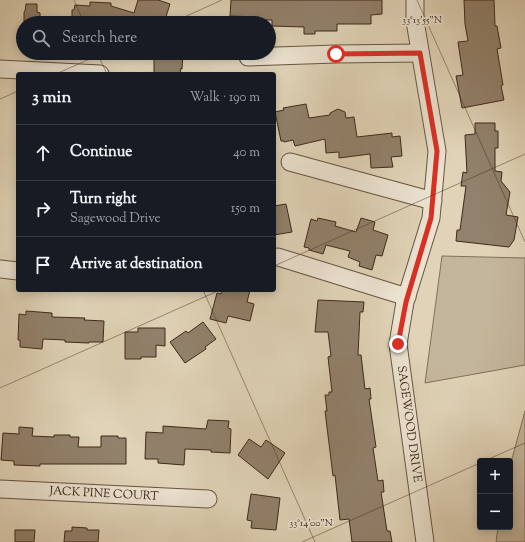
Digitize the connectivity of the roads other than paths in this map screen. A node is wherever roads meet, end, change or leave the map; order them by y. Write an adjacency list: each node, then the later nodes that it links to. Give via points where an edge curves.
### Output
1 (415, 0): 2 (street, SAGEWOOD DRIVE)
2 (420, 53): 3 (street); 7 (street, SAGEWOOD DRIVE, via 437,151)
3 (276, 56)
4 (0, 69): 5 (street)
5 (60, 72)
6 (290, 162): 7 (street)
7 (433, 201): 11 (street, SAGEWOOD DRIVE, via 431,218)
8 (278, 257): 11 (street)
9 (0, 269): 10 (street)
10 (16, 271)
11 (407, 297): 14 (street, SAGEWOOD DRIVE, via 398,344)
12 (0, 489): 13 (street, JACK PINE COURT)
13 (208, 499)
14 (426, 542)

